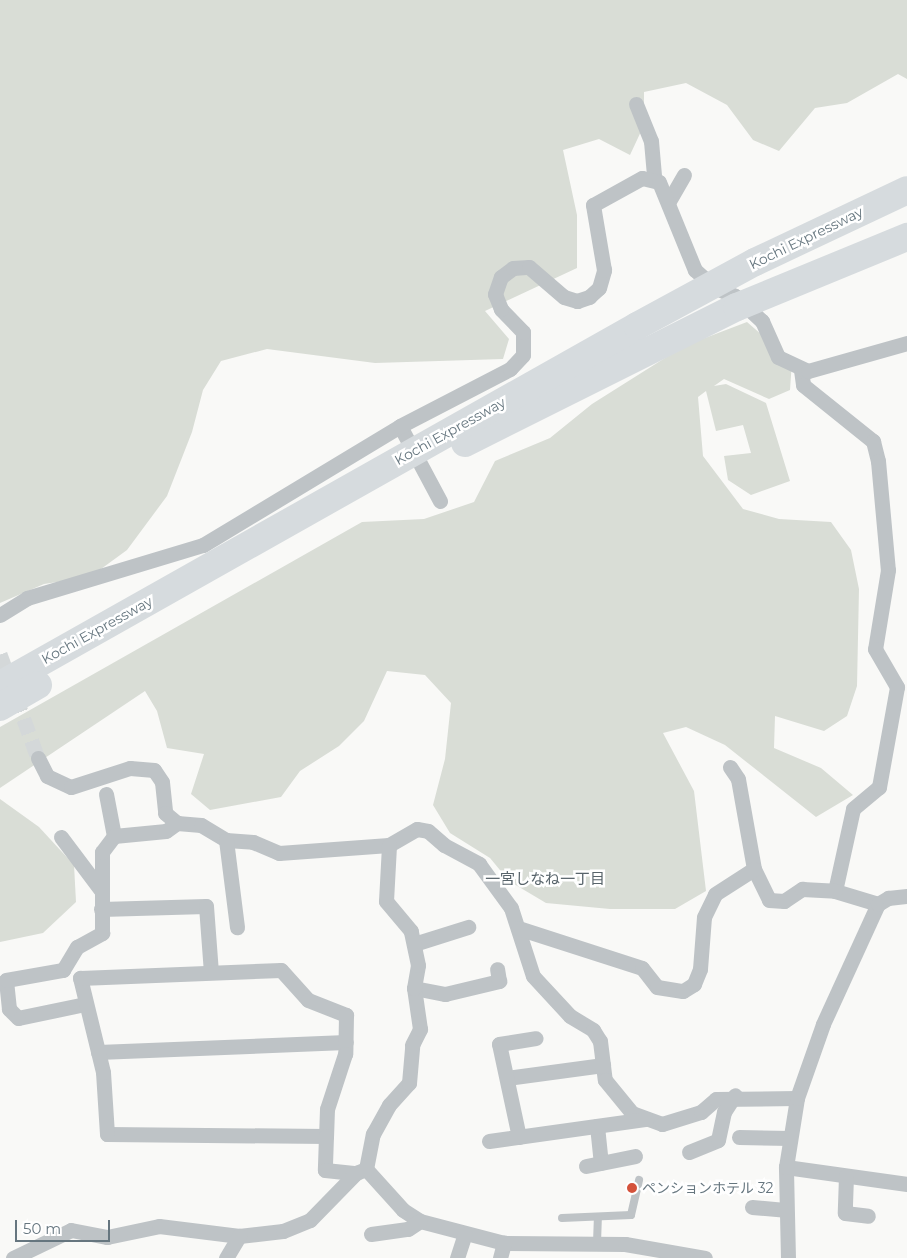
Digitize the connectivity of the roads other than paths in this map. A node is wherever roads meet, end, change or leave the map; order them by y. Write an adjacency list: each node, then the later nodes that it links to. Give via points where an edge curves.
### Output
1 (636, 104): 3 (street, via 652,141)
2 (684, 175): 5 (street)
3 (654, 179): 5 (street); 9 (street, via 642,178 593,205 604,270 599,288 576,301 564,297 529,267 513,268 501,277 495,294 500,309 523,332 523,355 510,369)
4 (907, 190): 12 (highway, Kochi Expressway, via 755,262 637,326)
5 (669, 201): 8 (street, via 695,270 714,287 735,296 762,321 778,357)
6 (907, 237): 13 (highway, Kochi Expressway, via 644,352 466,442)
7 (907, 343): 8 (street)
8 (801, 370): 24 (street, via 803,385 866,433 876,448 888,570 875,649 897,687 879,788 852,809)
9 (400, 426): 10 (street); 11 (street, via 203,545 27,598)
10 (440, 501)
11 (0, 615)
12 (0, 685)
13 (0, 707)
14 (38, 758): 17 (street, via 47,776 71,787 130,768 154,770 162,782 165,813)
15 (730, 768): 22 (street, via 738,779)
16 (106, 794): 18 (street)
17 (177, 823): 18 (street, via 166,831); 20 (street, via 201,825)
18 (114, 836): 23 (street, via 102,852)
19 (61, 837): 23 (street)
20 (226, 840): 21 (street, via 253,842 280,853); 28 (street)
21 (389, 845): 30 (street, via 417,829 428,831 444,845 479,864 511,908); 31 (street, via 386,901 411,931)
22 (754, 869): 24 (street, via 764,894 776,903 802,889); 30 (street, via 715,894 704,917 700,969 694,984 683,991 657,986 642,968)
23 (100, 889): 27 (street)
24 (835, 892): 26 (street)
25 (907, 896): 26 (street, via 888,898)
26 (878, 904): 42 (street, via 823,1024)
27 (102, 909): 33 (street, via 206,906); 35 (street, via 102,934 77,947 63,970 6,980 9,1009 18,1018)
28 (237, 927)
29 (468, 927): 31 (street)
30 (518, 928): 39 (street, via 533,976 570,1016 593,1030 600,1041)
31 (414, 944): 34 (street, via 418,965)
32 (496, 969): 34 (street, via 499,982 445,994)
33 (211, 972): 35 (street, via 80,978); 37 (street, via 281,970 308,1000 346,1015)
34 (414, 988): 53 (street, via 420,1029 412,1045 409,1083 389,1105)
35 (85, 1004): 38 (street)
36 (536, 1038): 40 (street, via 499,1044)
37 (346, 1042): 38 (street); 45 (street, via 340,1076 326,1109)
38 (98, 1052): 45 (street, via 107,1134)
39 (604, 1065): 40 (street); 43 (street, via 611,1092 632,1113)
40 (501, 1076): 46 (street)
41 (735, 1095): 42 (street); 43 (street, via 716,1099 701,1112 662,1124); 50 (street, via 724,1112 718,1140)
42 (797, 1098): 48 (street)
43 (648, 1119): 44 (street)
44 (597, 1126): 46 (street); 51 (street, via 594,1165)
45 (326, 1136): 53 (street, via 324,1170)
46 (519, 1137): 49 (street)
47 (740, 1137): 48 (street)
48 (790, 1138): 52 (street)
49 (490, 1141)
50 (689, 1152)
51 (635, 1156)
52 (786, 1167): 54 (street); 58 (street)
53 (361, 1171): 62 (street, via 403,1210); 65 (street, via 310,1220 283,1231)
54 (846, 1176): 56 (street); 59 (street, via 845,1214)
55 (639, 1180): 61 (lane, via 634,1213 610,1210)
56 (907, 1184)
57 (752, 1207): 58 (street)
58 (785, 1210): 74 (street)
59 (868, 1216)
60 (562, 1218): 61 (lane)
61 (598, 1218): 67 (lane)
62 (420, 1220): 63 (street, via 408,1229); 64 (street)
63 (371, 1234)
64 (465, 1234): 66 (street); 71 (street)
65 (239, 1236): 68 (street, via 159,1226 107,1237 71,1230); 70 (street)
66 (504, 1243): 67 (street); 72 (street)
67 (590, 1248): 73 (street, via 655,1246)
68 (31, 1254): 69 (street)
69 (13, 1258)
70 (226, 1258)
71 (457, 1258)
72 (500, 1258)
73 (704, 1258)
74 (788, 1258)

